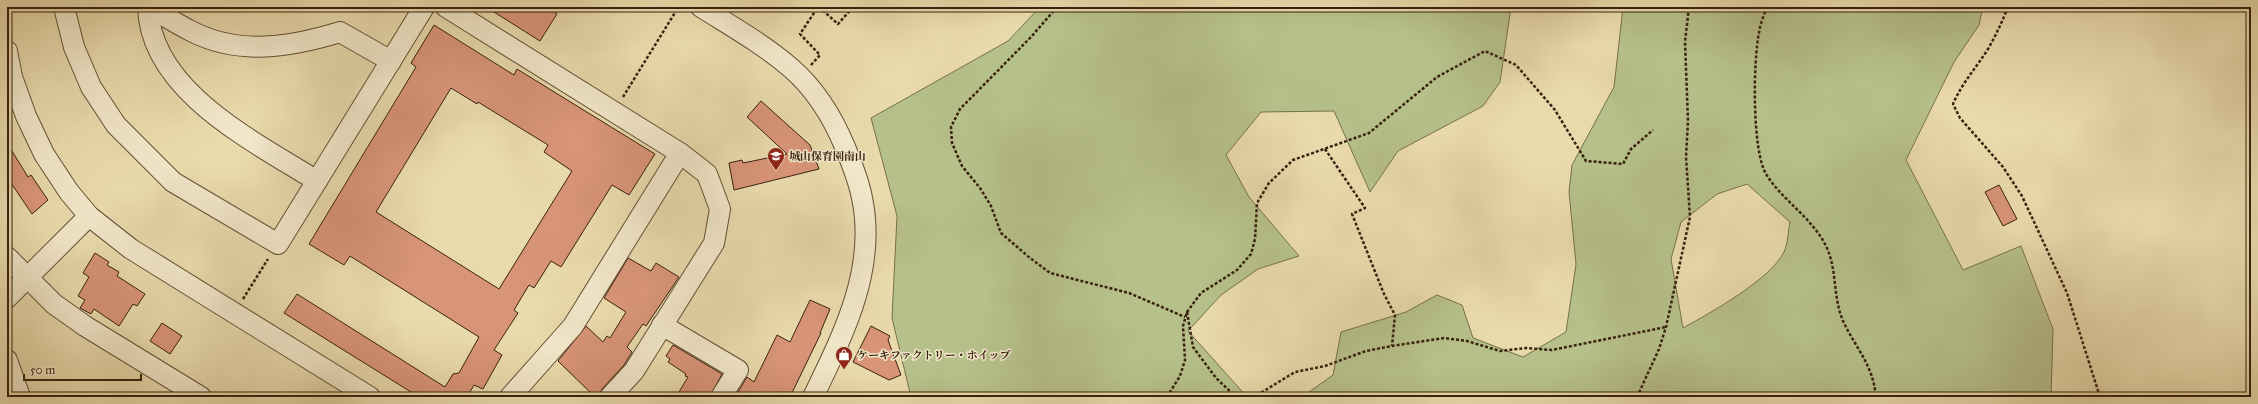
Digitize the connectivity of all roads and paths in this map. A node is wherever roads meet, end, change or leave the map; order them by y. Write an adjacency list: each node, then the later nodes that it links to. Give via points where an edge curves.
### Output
1 (64, 7): 22 (street, via 74,47 91,87 116,125 173,182)
2 (148, 7): 14 (street, via 192,32 232,44 258,48 288,46 340,32); 20 (street, via 148,24 156,44 171,70 190,94 210,113)
3 (424, 7): 14 (street)
4 (446, 7): 16 (street)
5 (701, 7): 39 (street, via 767,49 792,69 814,93 836,127 855,171 865,227 861,273 853,308 841,340)
6 (818, 7): 7 (path, via 838,24); 15 (path, via 800,34 820,55)
7 (853, 7)
8 (1057, 7): 28 (path, via 960,109 951,127 955,149 962,166 991,206 1001,233 1050,273 1129,293)
9 (1689, 7): 30 (path, via 1685,42 1688,121 1686,157 1690,217)
10 (1768, 7): 44 (path, via 1758,36 1756,75 1757,132 1762,166 1773,184 1817,230 1826,245 1832,264 1840,313 1866,358 1875,381)
11 (2008, 7): 45 (path, via 1987,50 1960,89 1954,104 1960,118 2002,167 2022,196 2067,293)
12 (676, 11): 16 (path)
13 (7, 51): 21 (street, via 12,77 44,154 69,192)
14 (390, 61): 20 (street)
15 (811, 65)
16 (614, 112): 19 (street)
17 (1653, 130): 18 (path, via 1631,149 1623,164 1586,161 1555,110 1516,65 1485,52 1437,77 1369,133)
18 (1325, 149): 27 (path, via 1293,160 1269,183 1257,203 1255,239 1251,254 1237,270 1201,293); 31 (path, via 1365,208 1352,214 1384,294 1396,315)
19 (680, 153): 29 (street, via 707,174 720,210 714,243); 36 (street, via 573,326)
20 (317, 181): 22 (street)
21 (89, 216): 24 (street); 35 (street, via 131,250)
22 (278, 244): 26 (path)
23 (7, 257): 24 (street)
24 (26, 278): 25 (street); 34 (street, via 54,304 85,326)
25 (7, 298)
26 (240, 304)
27 (1187, 312): 28 (path); 41 (path, via 1193,347 1216,378)
28 (1185, 317): 40 (path, via 1185,360 1180,376)
29 (662, 325): 37 (street, via 634,371); 38 (street, via 738,370)
30 (1666, 326): 31 (path, via 1552,350 1526,348 1500,351 1467,341 1444,338); 43 (path, via 1659,349)
31 (1392, 346): 42 (path, via 1295,372 1259,394)
32 (7, 360): 33 (street)
33 (20, 397)
34 (201, 397)
35 (370, 397)
36 (510, 397)
37 (610, 397)
38 (721, 397)
39 (813, 397)
40 (1167, 397)
41 (1236, 397)
42 (1247, 397)
43 (1637, 397)
44 (1876, 397)
45 (2100, 397)

